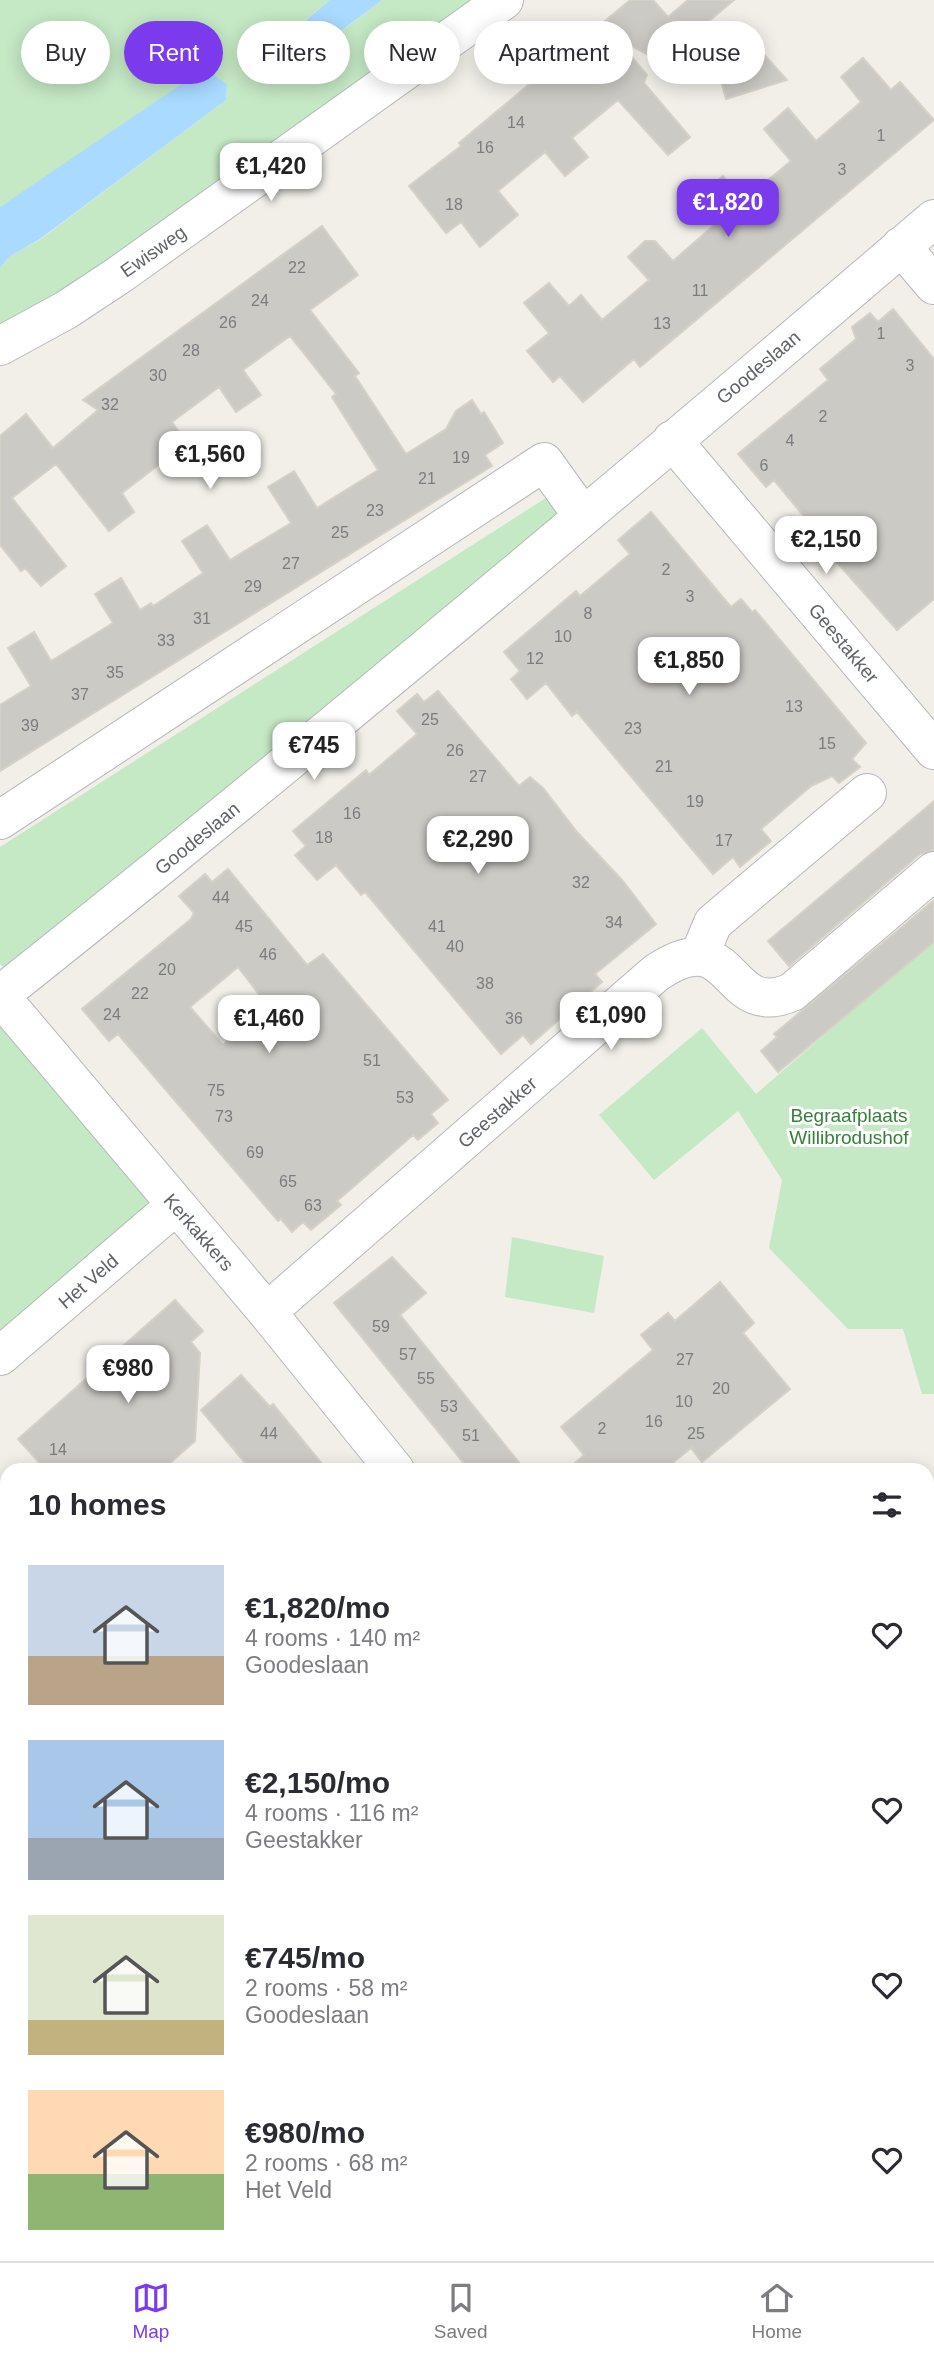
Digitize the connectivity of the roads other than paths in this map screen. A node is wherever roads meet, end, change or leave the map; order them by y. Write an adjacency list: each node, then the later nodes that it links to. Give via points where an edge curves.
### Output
1 (504, 0): 5 (street, Ewisweg, via 119,275)
2 (934, 219): 3 (street, Goodeslaan)
3 (901, 246): 4 (street); 6 (street, Goodeslaan)
4 (934, 285)
5 (0, 346)
6 (673, 440): 7 (street, Goodeslaan); 8 (street, Geestakker)
7 (582, 515): 10 (street, via 544,462); 13 (street, Goodeslaan, via 420,656)
8 (934, 750)
9 (867, 793): 12 (street, via 713,923)
10 (0, 820)
11 (934, 871): 12 (street, via 792,992 775,999 746,992 722,964)
12 (700, 954): 15 (street, Geestakker, via 677,958 656,972)
13 (0, 995): 14 (street, Kerkakkers)
14 (175, 1206): 15 (street, Kerkakkers); 16 (street, Het Veld)
15 (267, 1311): 17 (street, Kerkakkers)
16 (0, 1356)
17 (389, 1463)

